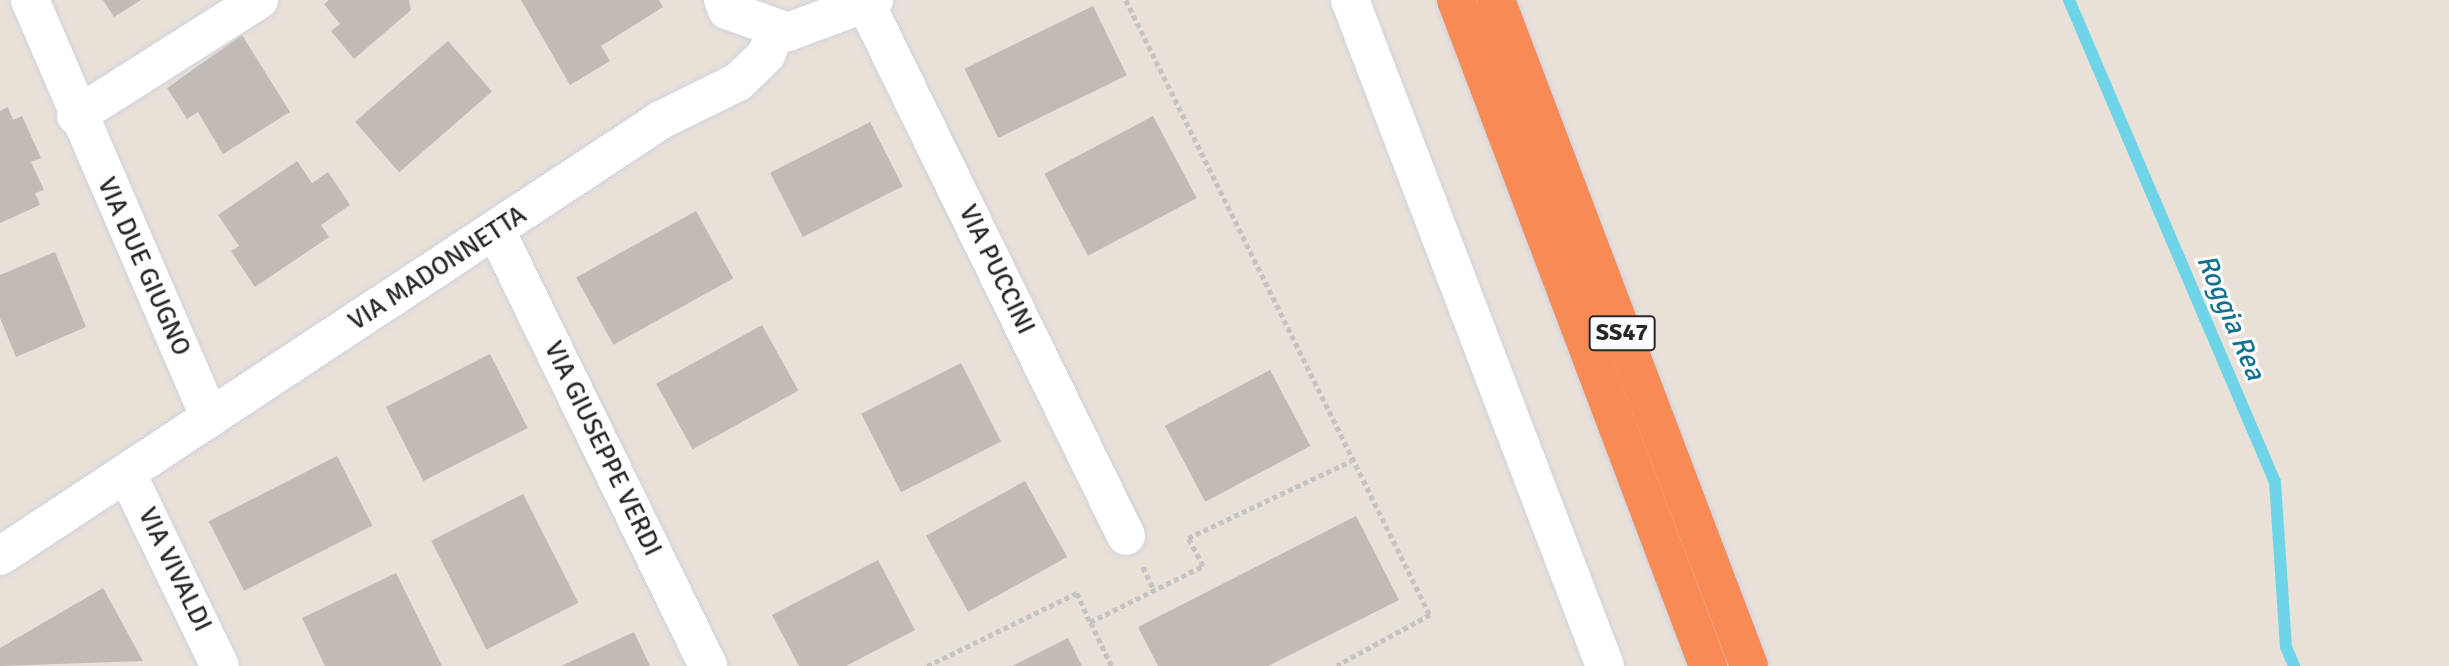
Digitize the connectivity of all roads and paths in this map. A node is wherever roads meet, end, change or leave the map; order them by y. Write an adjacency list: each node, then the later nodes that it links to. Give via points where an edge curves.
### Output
1 (30, 0): 10 (street, VIA DUE GIUGNO)
2 (259, 0): 10 (street)
3 (723, 0): 9 (street, via 727,10)
4 (1126, 0): 13 (path)
5 (1350, 0): 23 (street)
6 (1456, 0): 24 (highway, SS47)
7 (1496, 0): 25 (highway, SS47)
8 (870, 2): 9 (street, via 803,31); 15 (street, VIA PUCCINI)
9 (776, 32): 11 (street, VIA MADONNETTA, via 754,71 661,120)
10 (76, 116): 12 (street, VIA DUE GIUGNO)
11 (496, 231): 12 (street, VIA MADONNETTA); 19 (street, VIA GIUSEPPE VERDI)
12 (210, 418): 14 (street, VIA MADONNETTA)
13 (1350, 461): 17 (path, via 1188,538 1203,566); 22 (path, via 1430,615)
14 (127, 474): 16 (street, VIA MADONNETTA); 18 (street, VIA VIVALDI)
15 (1126, 536)
16 (0, 556)
17 (1090, 622): 20 (path, via 1077,593); 21 (path)
18 (220, 666)
19 (708, 666)
20 (927, 666)
21 (1111, 666)
22 (1337, 666)
23 (1605, 666)
24 (1707, 666)
25 (1749, 666)

